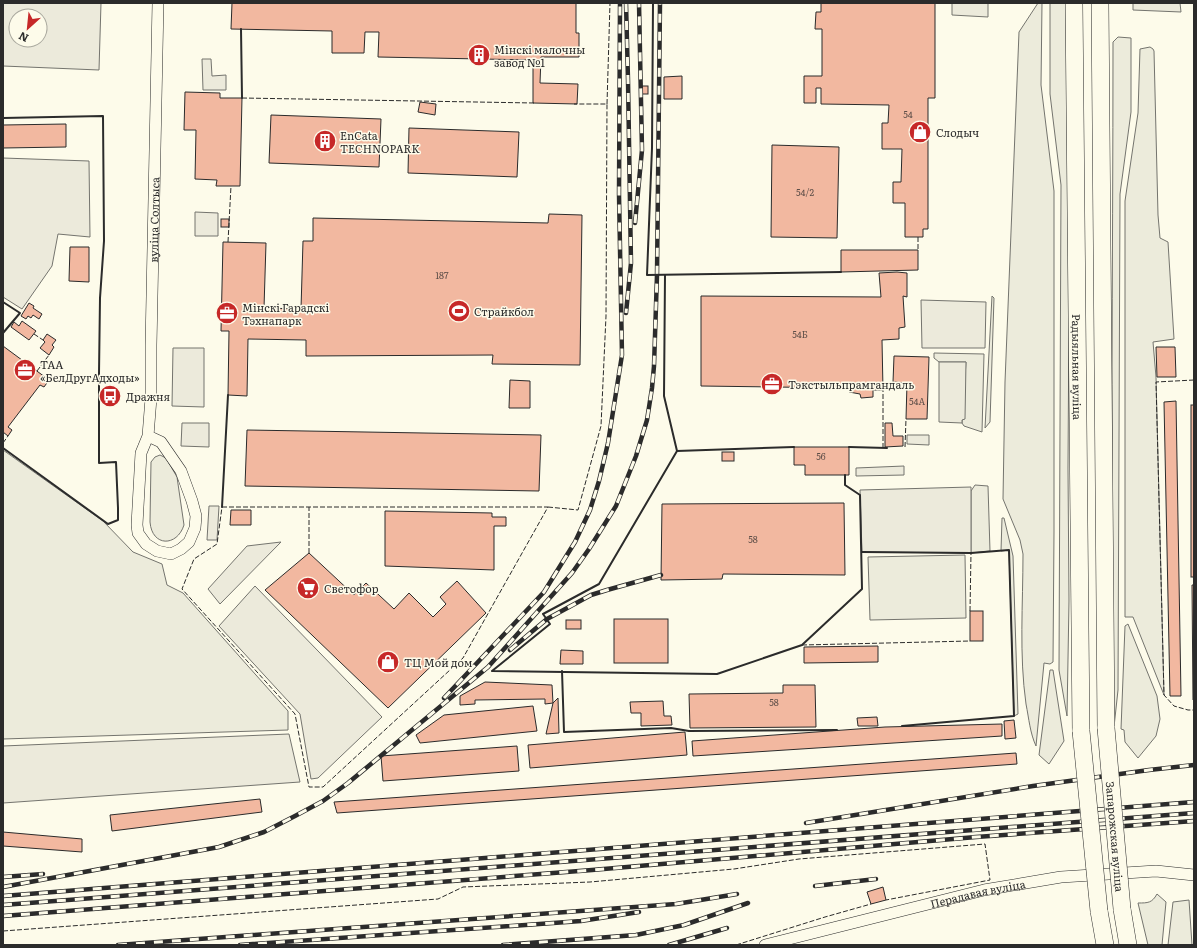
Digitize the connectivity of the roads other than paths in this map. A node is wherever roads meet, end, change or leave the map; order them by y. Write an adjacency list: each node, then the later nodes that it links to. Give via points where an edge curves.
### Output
1 (158, 3): 4 (street, вуліца Солтыса)
2 (1074, 3): 7 (main road, Радыяльная вуліца, bridge, via 1081,730 1099,911)
3 (1100, 3): 8 (main road, Запарожская вуліца, bridge, via 1106,728 1122,909)
4 (148, 436): 4 (street, вуліца Солтыса, via 141,453 138,533 146,544 157,551 171,554 190,542 196,516 181,471 161,442)
5 (1194, 875): 6 (street, Перадавая вуліца, via 1156,871 1061,877 1014,884)
6 (765, 945)
7 (1105, 945)
8 (1128, 945)

